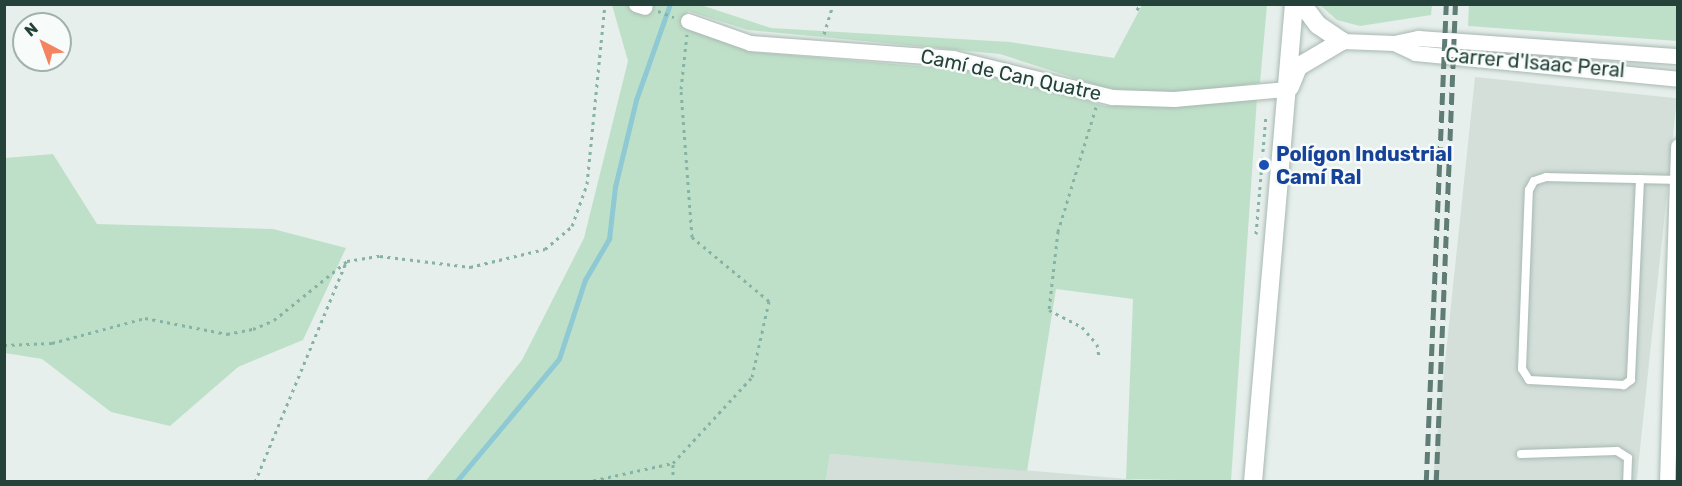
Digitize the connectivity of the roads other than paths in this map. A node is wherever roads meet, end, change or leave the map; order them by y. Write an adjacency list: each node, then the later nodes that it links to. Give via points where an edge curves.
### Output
1 (1294, 4): 8 (street)
2 (1302, 4): 4 (street, via 1318,26)
3 (688, 21): 8 (street, Camí de Can Quatre, via 750,43 953,57 1102,94 1174,99)
4 (1342, 41): 5 (street, Carrer d'Isaac Peral); 8 (street, via 1298,67)
5 (1394, 43): 6 (street, Carrer d'Isaac Peral, via 1418,38); 7 (street, Carrer d'Isaac Peral, via 1415,53)
6 (1677, 56)
7 (1677, 79)
8 (1285, 96): 16 (street)
9 (1677, 146): 11 (street)
10 (1640, 179): 10 (lane, via 1546,177 1529,189 1522,369 1529,380 1624,385 1631,380); 11 (lane)
11 (1677, 180): 12 (street)
12 (1677, 211): 13 (street)
13 (1675, 287): 14 (street)
14 (1674, 360): 18 (street)
15 (1521, 454): 17 (lane, via 1617,452 1628,458)
16 (1253, 482)
17 (1627, 482)
18 (1667, 482)

